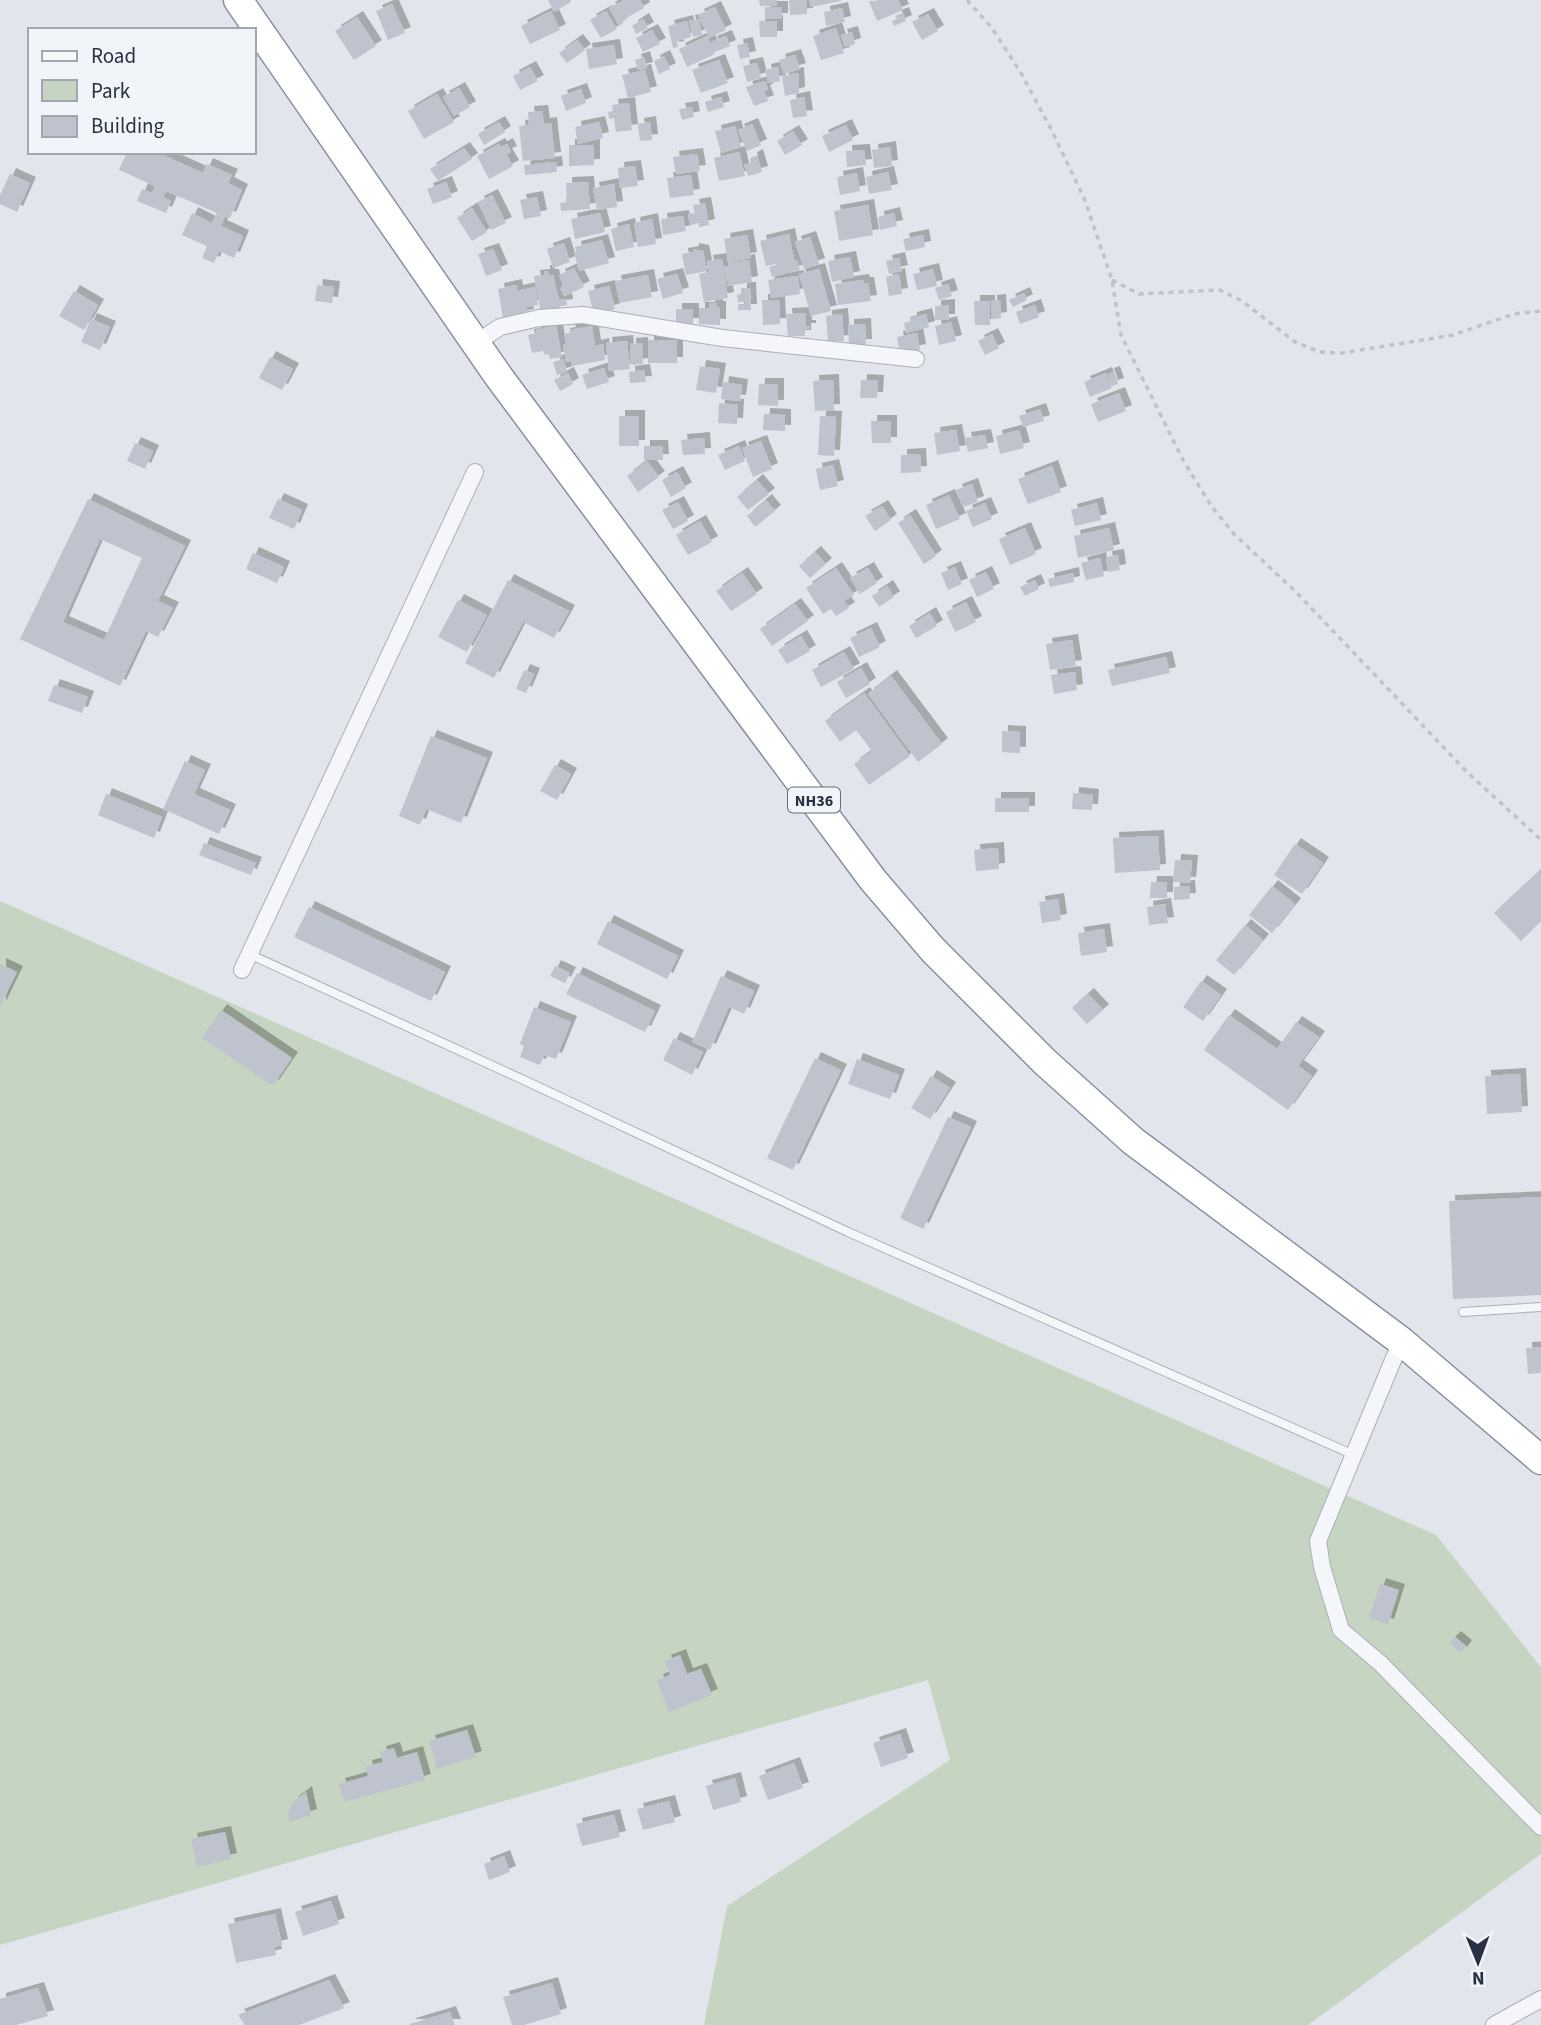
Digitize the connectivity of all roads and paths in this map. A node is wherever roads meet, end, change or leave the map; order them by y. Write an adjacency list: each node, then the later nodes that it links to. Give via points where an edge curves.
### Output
1 (238, 0): 5 (highway, NH36)
2 (967, 0): 3 (path, via 999,39 1051,129 1084,198)
3 (1112, 280): 4 (path, via 1139,294 1220,290 1295,342 1320,352 1342,353 1441,337 1514,314); 8 (path, via 1121,335 1184,462 1212,507 1468,772)
4 (1541, 311)
5 (476, 343): 6 (street, via 500,327 583,315 722,338); 13 (highway, NH36, via 873,880 933,950 1045,1062 1133,1141)
6 (916, 359)
7 (475, 472): 9 (street)
8 (1541, 840)
9 (249, 954): 10 (street); 14 (lane, via 848,1232)
10 (242, 970)
11 (1541, 1307): 12 (lane)
12 (1463, 1312)
13 (1401, 1341): 14 (street); 15 (highway, NH36)
14 (1354, 1455): 16 (street, via 1318,1541 1341,1630 1380,1663)
15 (1541, 1460)
16 (1541, 1827)
17 (1541, 1999): 18 (street)
18 (1494, 2025)

